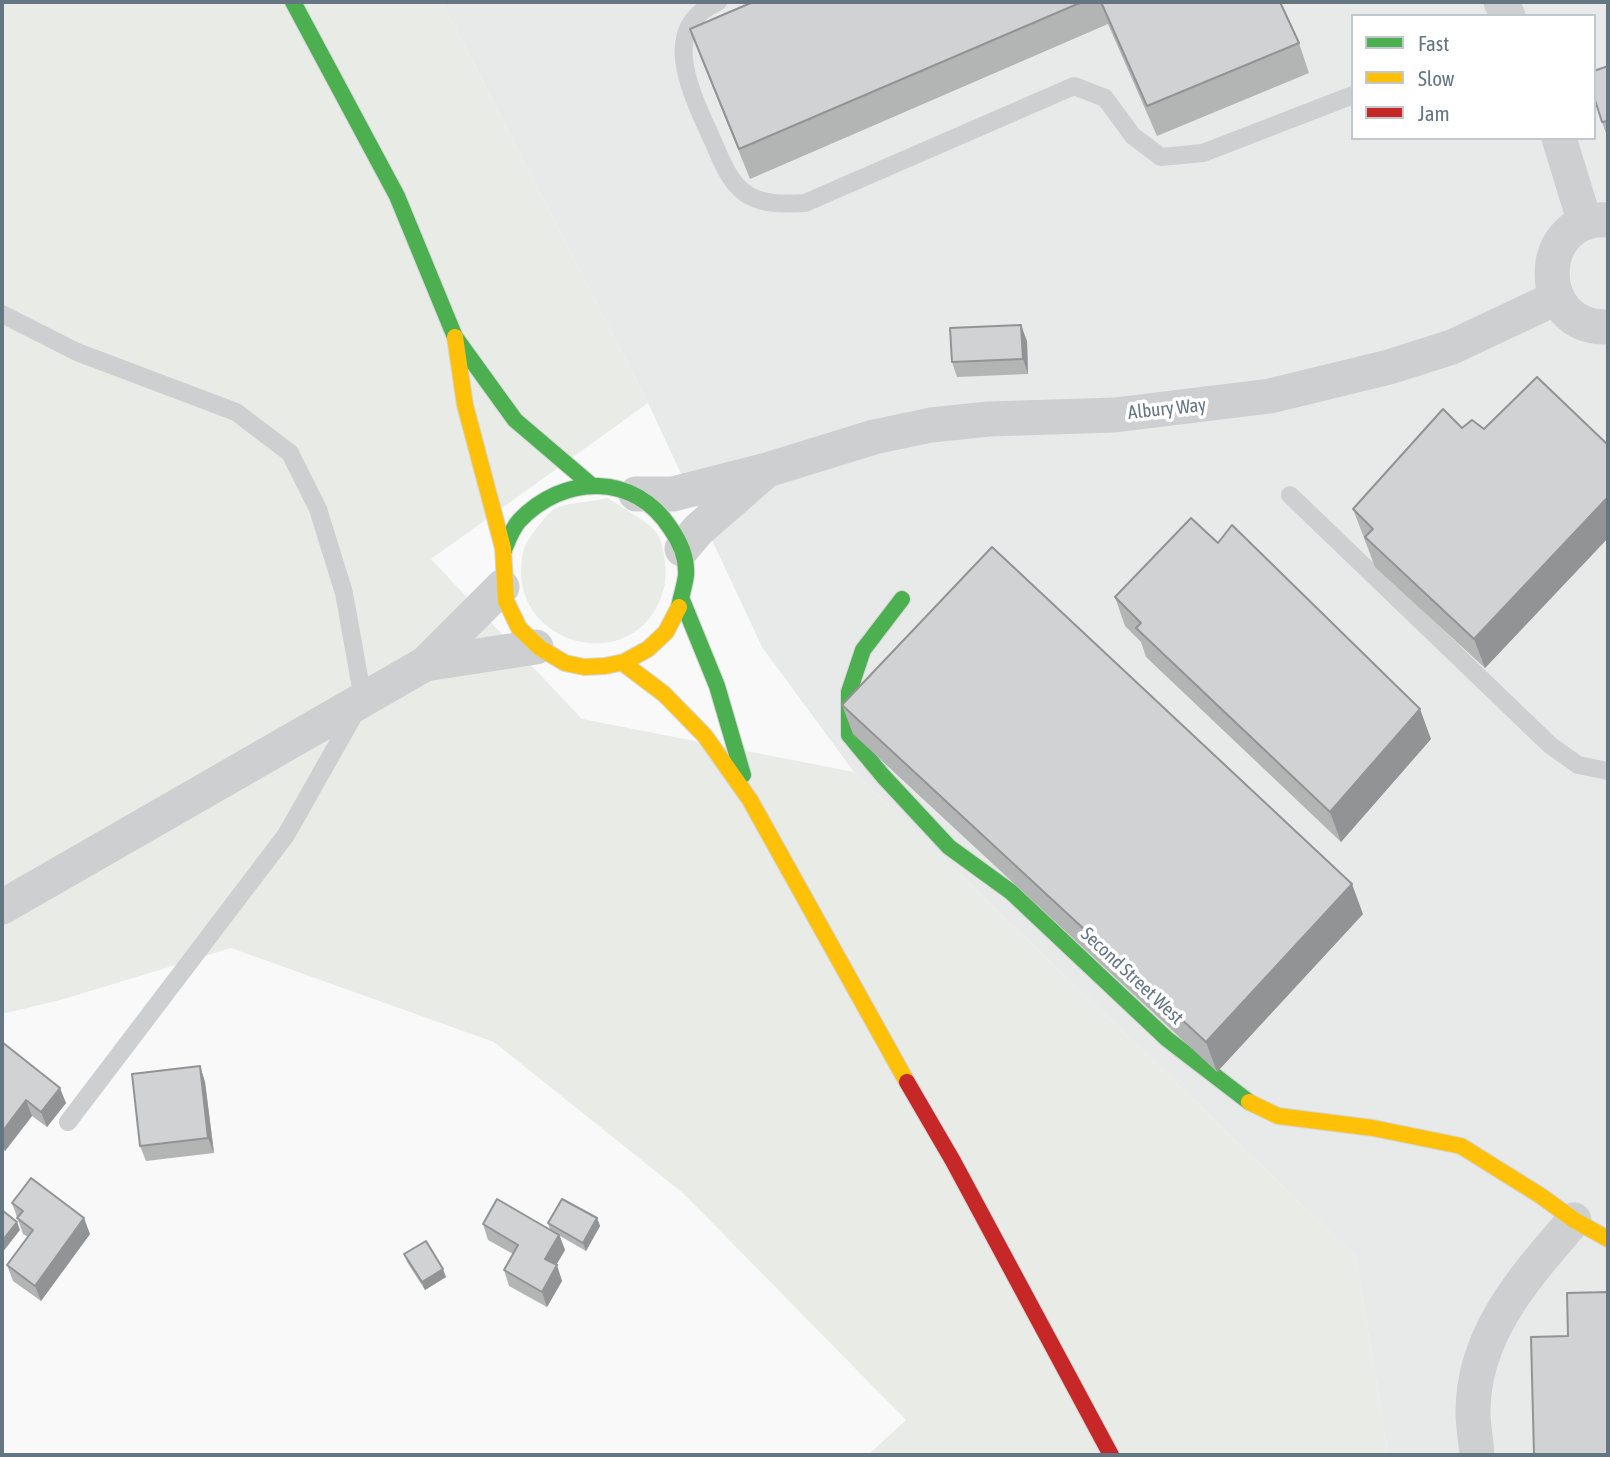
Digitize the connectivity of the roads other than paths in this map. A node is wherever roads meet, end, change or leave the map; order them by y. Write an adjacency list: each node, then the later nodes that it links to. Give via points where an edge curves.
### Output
1 (293, 2): 9 (main road, via 397,196)
2 (718, 2): 3 (lane, via 703,8 689,28 683,54 688,85 727,174 746,194 776,204 805,203 1074,86 1105,98 1133,136 1161,157 1203,153)
3 (1351, 96)
4 (1560, 140): 5 (street)
5 (1597, 222): 6 (street, via 1569,232 1558,246 1551,272)
6 (1556, 298): 8 (street, via 1580,322); 10 (street, Albury Way, via 1452,347 1270,396 1115,415 931,425 874,437)
7 (2, 314): 22 (lane, via 77,352 236,412 290,453 318,509 344,593)
8 (1608, 327)
9 (455, 337): 11 (main road, via 514,420); 15 (main road, via 465,403)
10 (767, 470): 12 (street, Albury Way, via 673,494); 14 (street, Albury Way)
11 (590, 484): 12 (main road); 15 (main road, via 560,490 534,506 517,523)
12 (636, 494): 14 (main road, via 664,517)
13 (1290, 495): 23 (lane, via 1550,745 1578,765)
14 (682, 549): 18 (main road, via 686,574)
15 (504, 551): 16 (main road)
16 (502, 587): 19 (main road, via 520,630); 21 (street)
17 (902, 598): 27 (main road, Second Street West, via 863,650 849,692 849,735 949,847 1011,892 1167,1039 1244,1100 1278,1116 1373,1128 1461,1146)
18 (682, 600): 20 (main road, via 661,639); 24 (main road, via 730,725)
19 (536, 647): 20 (main road, via 563,662 593,668); 21 (street)
20 (623, 663): 24 (main road, via 664,694 705,736)
21 (425, 664): 22 (street)
22 (363, 699): 25 (street); 26 (lane, via 286,835)
23 (1608, 771)
24 (750, 800): 29 (main road, via 953,1161)
25 (2, 907)
26 (68, 1122)
27 (1574, 1220): 28 (main road, Second Street West); 30 (street, via 1536,1264 1490,1334 1481,1358 1473,1411)
28 (1608, 1239)
29 (1111, 1455)
30 (1477, 1455)

